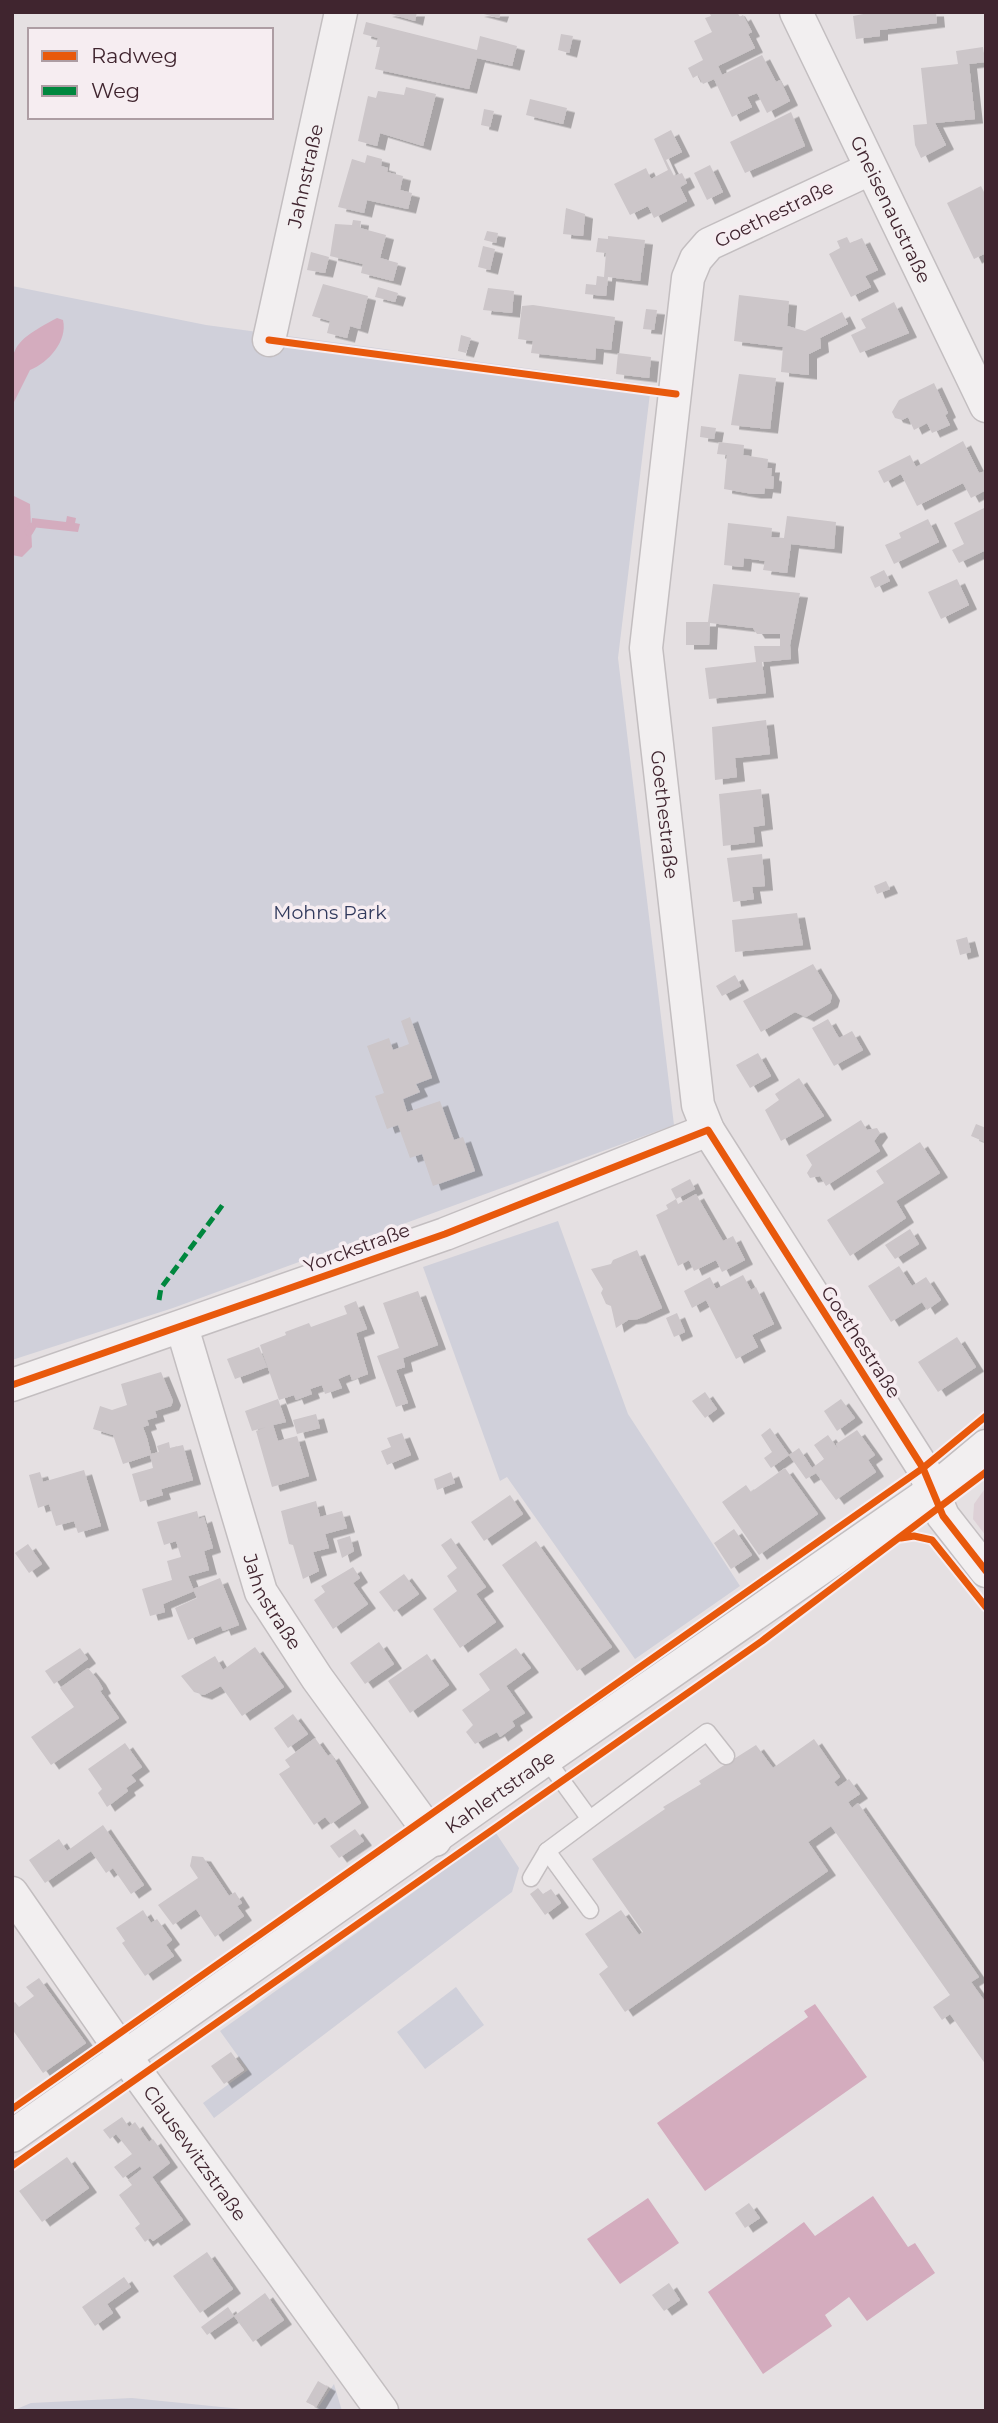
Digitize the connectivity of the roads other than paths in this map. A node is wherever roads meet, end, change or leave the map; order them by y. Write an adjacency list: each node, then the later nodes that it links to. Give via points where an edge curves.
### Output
1 (341, 12): 4 (street, Jahnstraße)
2 (796, 12): 3 (street, Gneisenaustraße)
3 (870, 169): 5 (street, Gneisenaustraße); 6 (street, Goethestraße, via 709,244 688,278 646,648 698,1105)
4 (269, 340)
5 (986, 406)
6 (708, 1130): 7 (street, Yorckstraße, via 445,1234); 10 (street, Goethestraße, via 923,1468)
7 (182, 1327): 8 (street, Yorckstraße); 15 (street, Jahnstraße, via 261,1592 317,1678)
8 (12, 1385)
9 (986, 1446): 10 (street, Kahlertstraße)
10 (932, 1491): 11 (street, Goethestraße, via 943,1516); 13 (street, Kahlertstraße)
11 (986, 1571)
12 (726, 1756): 14 (lane, via 707,1732)
13 (546, 1759): 14 (lane); 15 (street, Kahlertstraße)
14 (589, 1818): 16 (lane)
15 (435, 1840): 20 (street, Kahlertstraße)
16 (547, 1851): 17 (lane); 19 (lane)
17 (531, 1878)
18 (12, 1893): 20 (street, Clausewitzstraße)
19 (590, 1910)
20 (125, 2056): 21 (street, Kahlertstraße); 22 (street, Clausewitzstraße)
21 (12, 2136)
22 (382, 2411)

